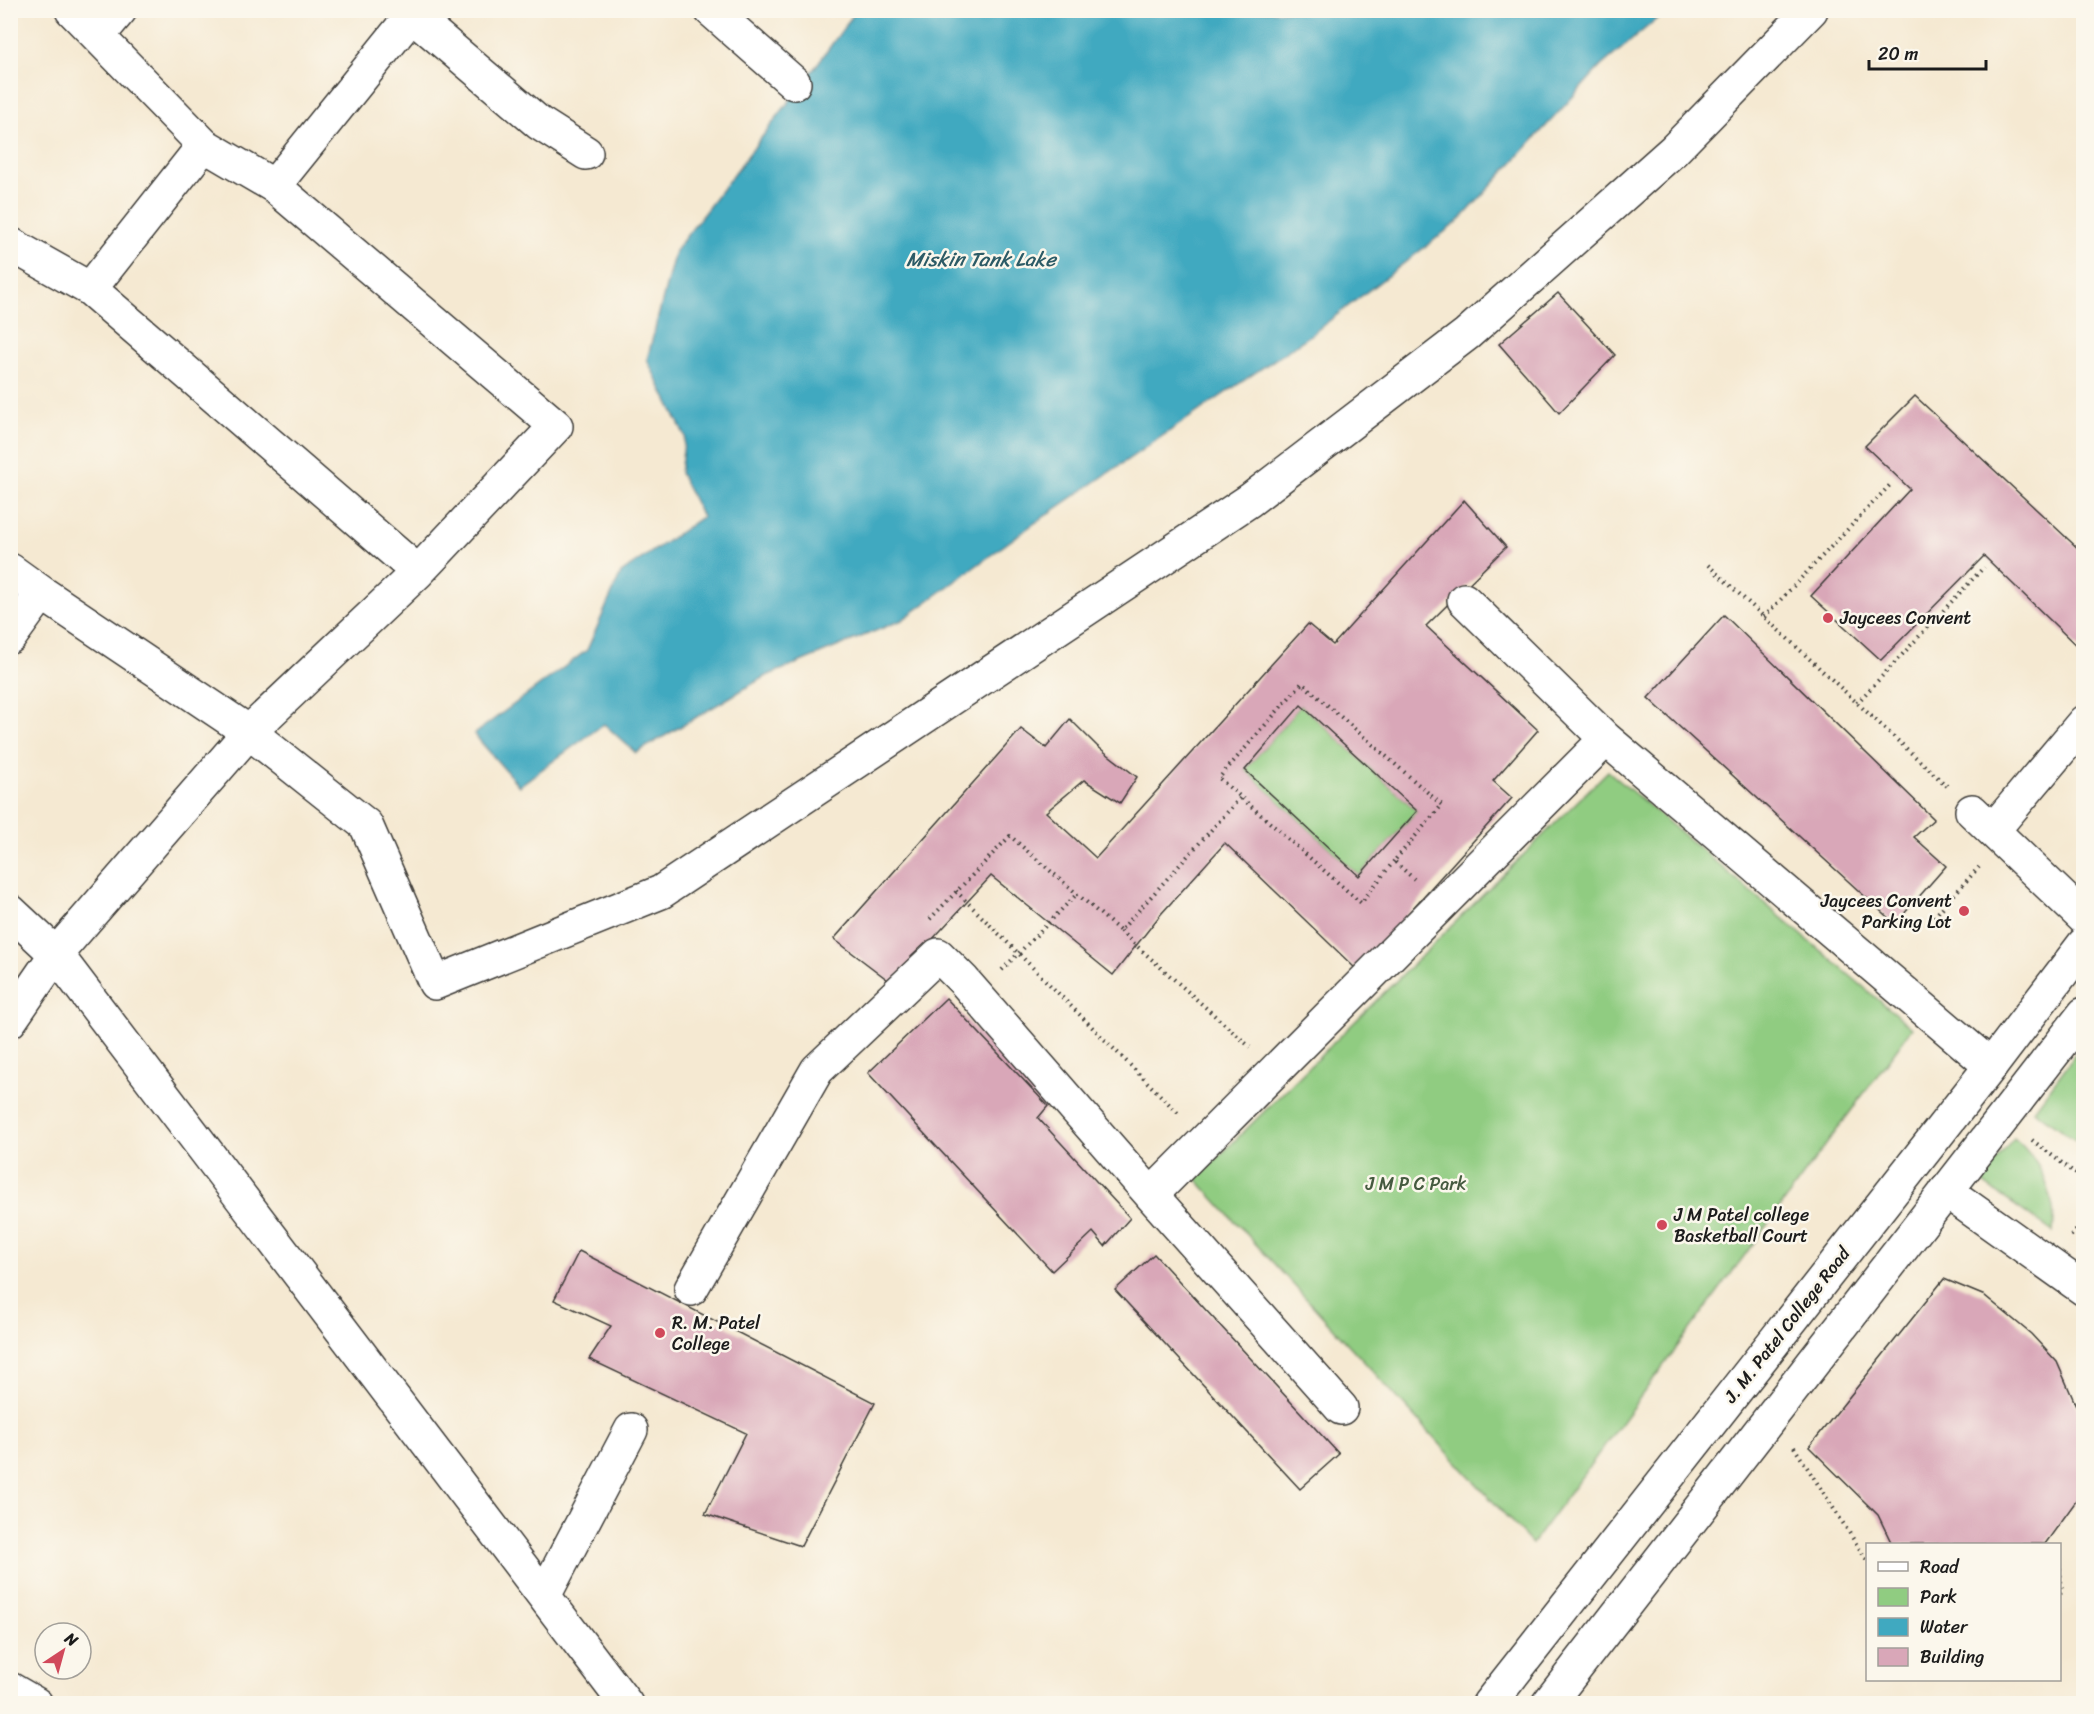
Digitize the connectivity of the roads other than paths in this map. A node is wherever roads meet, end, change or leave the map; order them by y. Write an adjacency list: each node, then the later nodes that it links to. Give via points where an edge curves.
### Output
1 (72, 10): 6 (street)
2 (120, 10): 6 (street)
3 (711, 10): 7 (street)
4 (1811, 10): 19 (street, via 1674,150 1467,334 1250,501 662,892 435,983 366,825)
5 (414, 13): 9 (street, via 540,123); 10 (street)
6 (98, 36): 8 (street)
7 (794, 83)
8 (204, 145): 10 (street); 12 (street)
9 (586, 153)
10 (274, 186): 14 (street, via 556,426)
11 (10, 244): 12 (street)
12 (90, 289): 14 (street)
13 (10, 570): 15 (street)
14 (418, 572): 19 (street)
15 (42, 593): 17 (street); 19 (street)
16 (1464, 600): 20 (street)
17 (10, 637)
18 (2084, 722): 22 (street, via 1990,827)
19 (249, 732): 24 (street)
20 (1606, 739): 27 (street); 30 (street)
21 (10, 911): 24 (street)
22 (2084, 918)
23 (2084, 944): 27 (street, J. M. Patel College Road)
24 (56, 954): 26 (street); 35 (street)
25 (2084, 1014): 28 (street)
26 (10, 1021)
27 (1991, 1066): 28 (street); 39 (street, J. M. Patel College Road)
28 (2023, 1092): 29 (street)
29 (1946, 1191): 32 (street); 40 (street)
30 (1151, 1195): 31 (street, via 938,955 818,1070); 33 (street)
31 (691, 1288)
32 (2084, 1289)
33 (1341, 1408)
34 (632, 1430): 35 (street)
35 (544, 1596): 38 (street)
36 (10, 1689): 37 (street)
37 (36, 1704)
38 (626, 1704)
39 (1489, 1704)
40 (1548, 1704)

